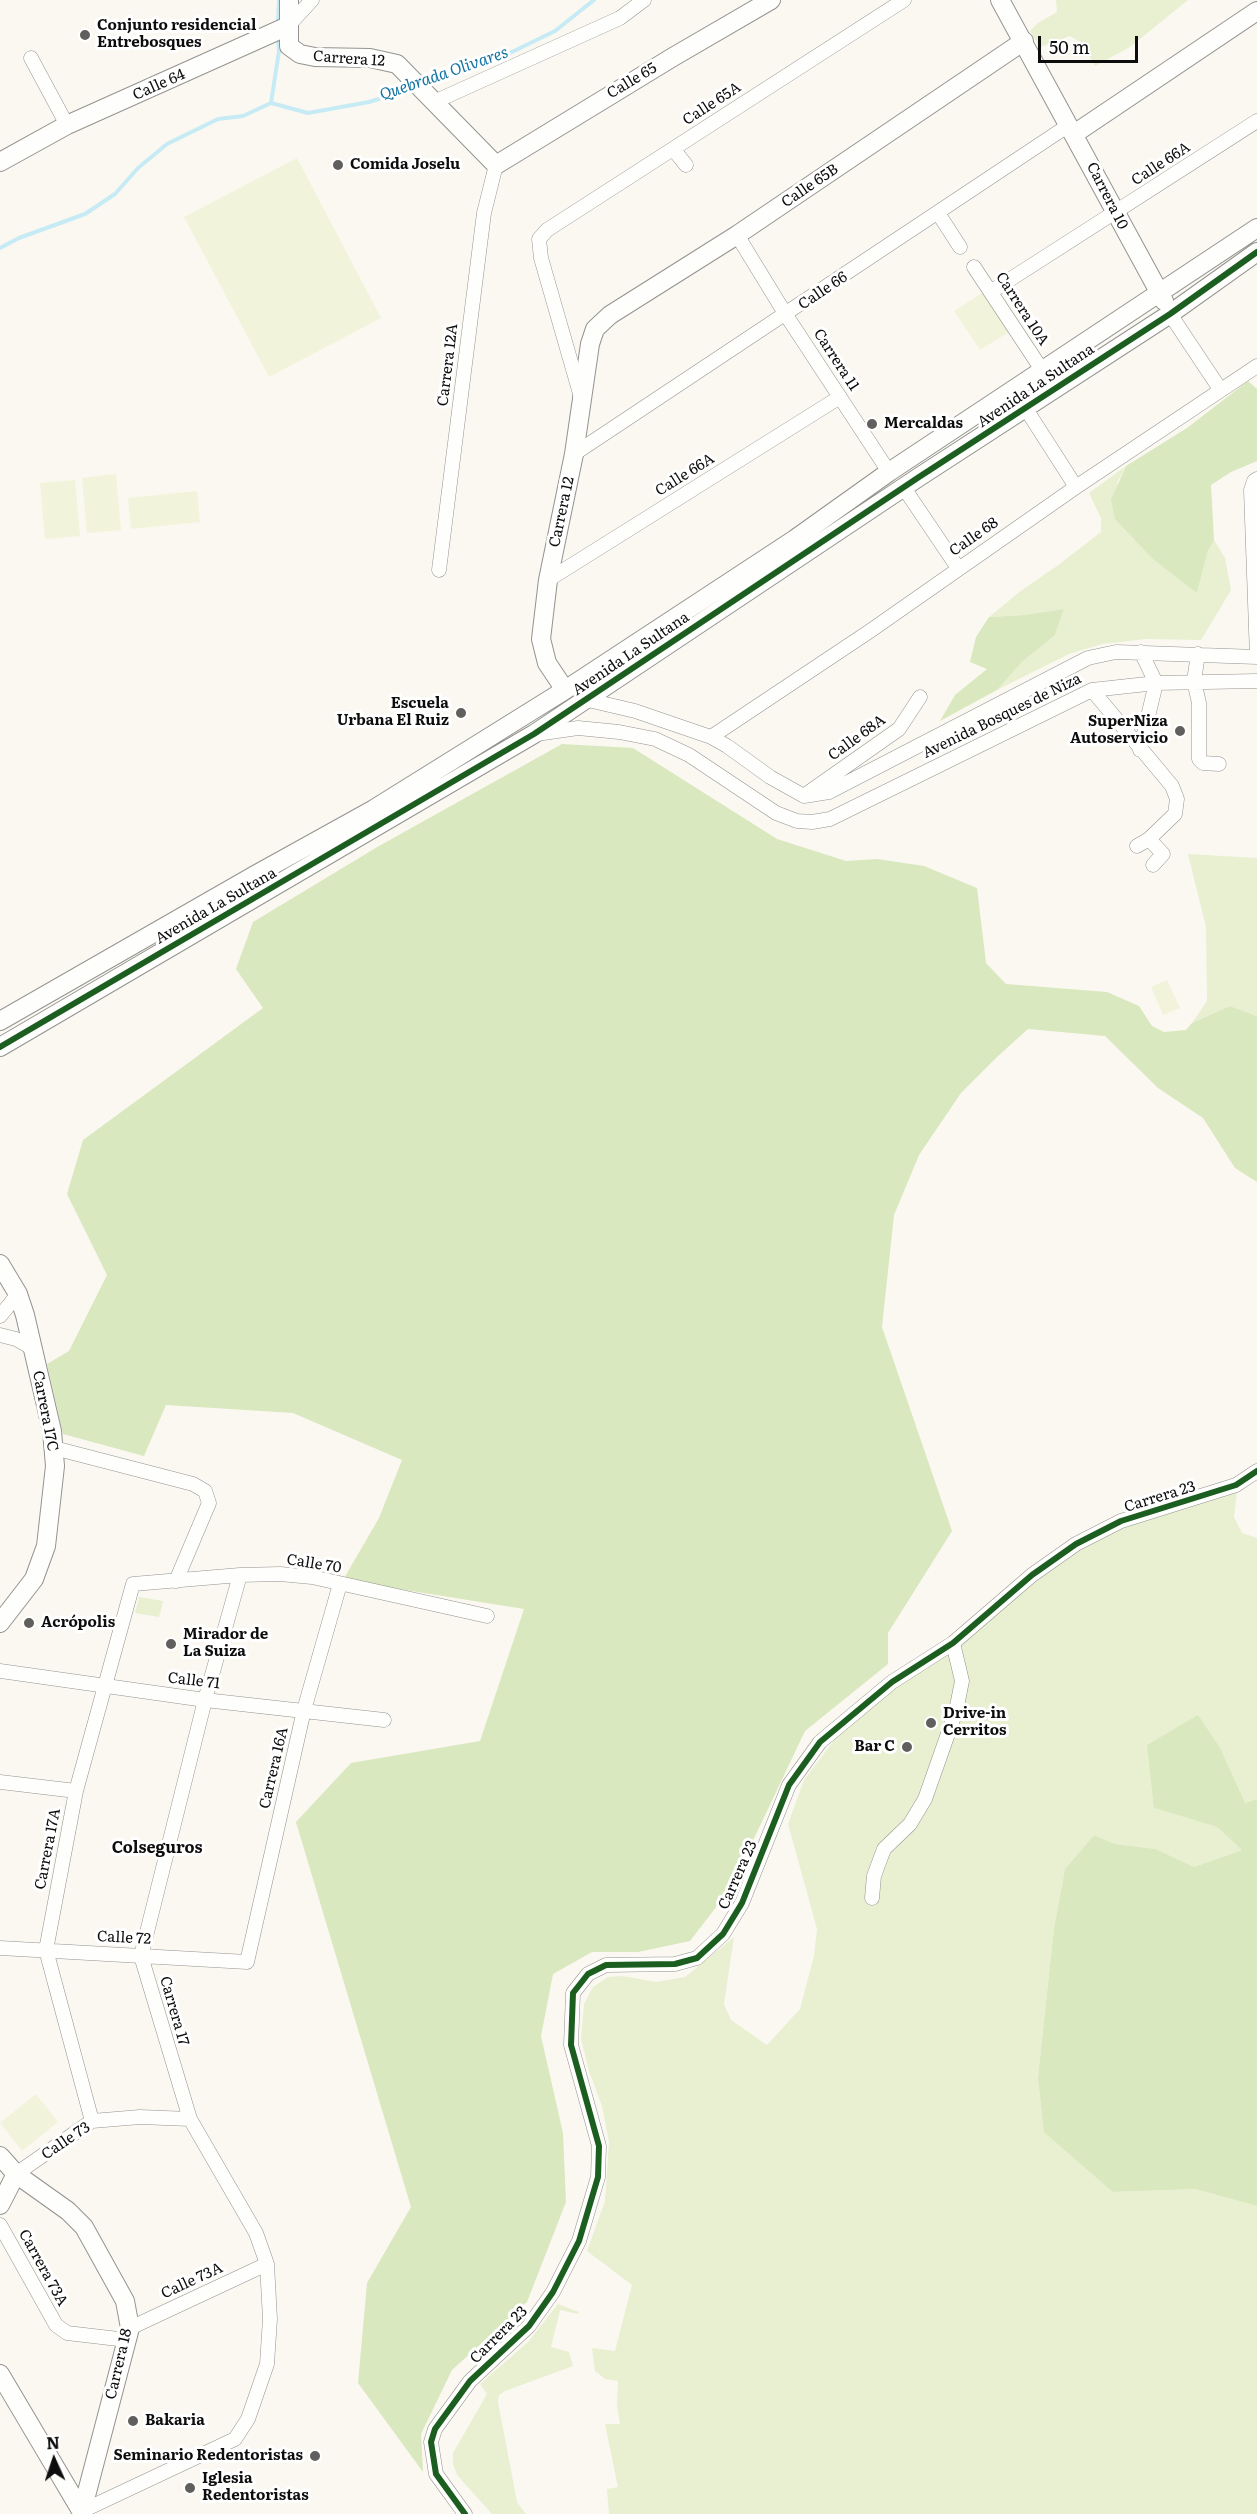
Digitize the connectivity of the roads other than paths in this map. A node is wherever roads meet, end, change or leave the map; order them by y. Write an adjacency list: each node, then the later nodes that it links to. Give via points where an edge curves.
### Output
1 (289, 0): 8 (street)
2 (312, 0): 8 (street, Calle 64)
3 (644, 0): 11 (street, via 620,18)
4 (771, 0): 17 (street, Calle 65)
5 (904, 0): 15 (street, Calle 65A)
6 (1000, 0): 9 (street, Carrera 10)
7 (1257, 11): 14 (street, Calle 66)
8 (288, 26): 11 (street, Carrera 12, via 288,46 300,54 385,59 408,73); 13 (street, Calle 64)
9 (1024, 41): 14 (street, Carrera 10); 22 (street, Calle 65B)
10 (31, 58): 13 (street)
11 (429, 97): 17 (street, Carrera 12)
12 (1257, 122): 20 (street, Calle 66A)
13 (67, 125): 16 (street, Calle 64)
14 (1072, 129): 19 (street, Calle 66); 20 (street, Carrera 10)
15 (673, 149): 18 (street); 34 (street, Calle 65A, via 547,230 539,239)
16 (0, 162)
17 (496, 165): 43 (street, Carrera 12A, via 484,213)
18 (686, 165)
19 (938, 213): 23 (street); 29 (street, Calle 66)
20 (1116, 213): 26 (street, Calle 66A); 27 (street, Carrera 10)
21 (1257, 228): 27 (street, Avenida La Sultana)
22 (737, 236): 29 (street, Carrera 11); 30 (street, Calle 65B, via 610,315)
23 (960, 248)
24 (1257, 254): 28 (street, Avenida La Sultana)
25 (974, 267): 26 (street, Carrera 10A)
26 (992, 291): 32 (street, Carrera 10A)
27 (1159, 292): 28 (street, Carrera 10); 32 (street, Avenida La Sultana)
28 (1170, 314): 33 (street, Carrera 10); 36 (street, Avenida La Sultana)
29 (786, 315): 35 (street, Carrera 11); 37 (street, Calle 66)
30 (595, 329): 34 (street, Carrera 12)
31 (1257, 366): 33 (street, Calle 68)
32 (1042, 370): 38 (street, Avenida La Sultana)
33 (1220, 389): 40 (street, Calle 68)
34 (581, 397): 37 (street, Carrera 12)
35 (840, 397): 38 (street, Carrera 11); 44 (street, Calle 66A)
36 (1026, 409): 40 (street); 41 (street, Avenida La Sultana)
37 (574, 454): 44 (street, Carrera 12)
38 (889, 472): 51 (street, Avenida La Sultana, via 786,545)
39 (1257, 479): 47 (street, via 1251,490)
40 (1076, 487): 42 (street, Calle 68)
41 (904, 488): 42 (street); 54 (street, Avenida La Sultana)
42 (958, 568): 56 (street, Calle 68)
43 (440, 570)
44 (548, 580): 51 (street, Carrera 12, via 541,639 547,663)
45 (1141, 652): 46 (street, Avenida Bosques de Niza); 50 (street); 61 (street, Avenida Bosques de Niza, via 1088,658 829,792)
46 (1198, 654): 47 (street, Avenida Bosques de Niza); 48 (street)
47 (1257, 657)
48 (1194, 681): 49 (street, Avenida Bosques de Niza); 50 (street, Avenida Bosques de Niza); 60 (street, via 1199,759)
49 (1257, 681)
50 (1156, 683): 52 (street, Avenida Bosques de Niza); 58 (street)
51 (565, 690): 54 (street); 57 (street, Avenida La Sultana)
52 (1092, 690): 55 (street, Avenida Bosques de Niza, via 830,819 797,821 776,813 689,755 655,739 579,728); 58 (street)
53 (920, 697): 61 (street, Calle 68A, via 899,729)
54 (584, 699): 55 (street, Avenida La Sultana); 56 (street, via 662,719)
55 (534, 734): 59 (street, Avenida La Sultana)
56 (711, 737): 61 (street)
57 (488, 738): 59 (street); 65 (street, Avenida La Sultana, via 374,809)
58 (1140, 750): 62 (street, via 1172,786 1177,799 1175,814)
59 (498, 755): 66 (street, Avenida La Sultana)
60 (1219, 764)
61 (804, 796)
62 (1149, 838): 63 (street); 64 (street, via 1163,854)
63 (1137, 846)
64 (1153, 865)
65 (0, 1022)
66 (0, 1047)
67 (0, 1264): 68 (street, Carrera 17C)
68 (18, 1294): 69 (street); 71 (street, Carrera 17C)
69 (0, 1316)
70 (0, 1335): 71 (street, via 16,1338)
71 (32, 1348): 72 (street, Carrera 17C)
72 (54, 1448): 75 (street, via 193,1484 205,1491 209,1503); 79 (street, Carrera 17C, via 46,1546 34,1579)
73 (1257, 1471): 80 (street, Carrera 23, via 1236,1485 1121,1521 1076,1544 1032,1575)
74 (240, 1575): 75 (street, Calle 70); 77 (street, Calle 70, via 280,1574); 83 (street)
75 (176, 1581): 76 (street, Calle 70)
76 (133, 1584): 82 (street, Carrera 17A)
77 (340, 1584): 78 (street, Calle 70); 84 (street, Carrera 16A)
78 (487, 1616)
79 (0, 1623)
80 (952, 1643): 88 (street, via 962,1681 956,1711 926,1799 910,1824 884,1849 874,1876); 103 (street, Carrera 23, via 892,1682 820,1742 789,1785 742,1903 723,1934 698,1958 675,1964 606,1965 588,1974 573,1994 571,2045 599,2146 598,2177 579,2241 553,2292 530,2326 470,2381 435,2429 431,2442 436,2474)
81 (0, 1671): 82 (street, Calle 71)
82 (104, 1685): 83 (street, Calle 71); 87 (street, Carrera 17A)
83 (205, 1700): 84 (street, Calle 71); 91 (street)
84 (304, 1710): 85 (street, Calle 71); 92 (street, Carrera 16A)
85 (384, 1720)
86 (0, 1782): 87 (street)
87 (76, 1791): 90 (street, Carrera 17A)
88 (872, 1898)
89 (0, 1948): 90 (street, Calle 72)
90 (46, 1950): 91 (street, Calle 72); 94 (street, Carrera 17A)
91 (141, 1956): 92 (street, Calle 72); 93 (street, Carrera 17)
92 (247, 1962)
93 (190, 2119): 94 (street, Calle 73, via 140,2117); 99 (street, Carrera 17, via 256,2233)
94 (92, 2121): 96 (street, Calle 73)
95 (0, 2156): 96 (street, Carrera 18)
96 (16, 2174): 97 (street, Calle 73); 100 (street, Carrera 18, via 84,2227 125,2301)
97 (0, 2205)
98 (0, 2225): 100 (street, Carrera 73A, via 56,2325 67,2333)
99 (267, 2264): 100 (street, Calle 73A); 102 (street, Carrera 17, via 267,2364 248,2419 235,2439)
100 (129, 2334): 102 (street, Carrera 18)
101 (0, 2374): 102 (street)
102 (81, 2513)
103 (465, 2514)

